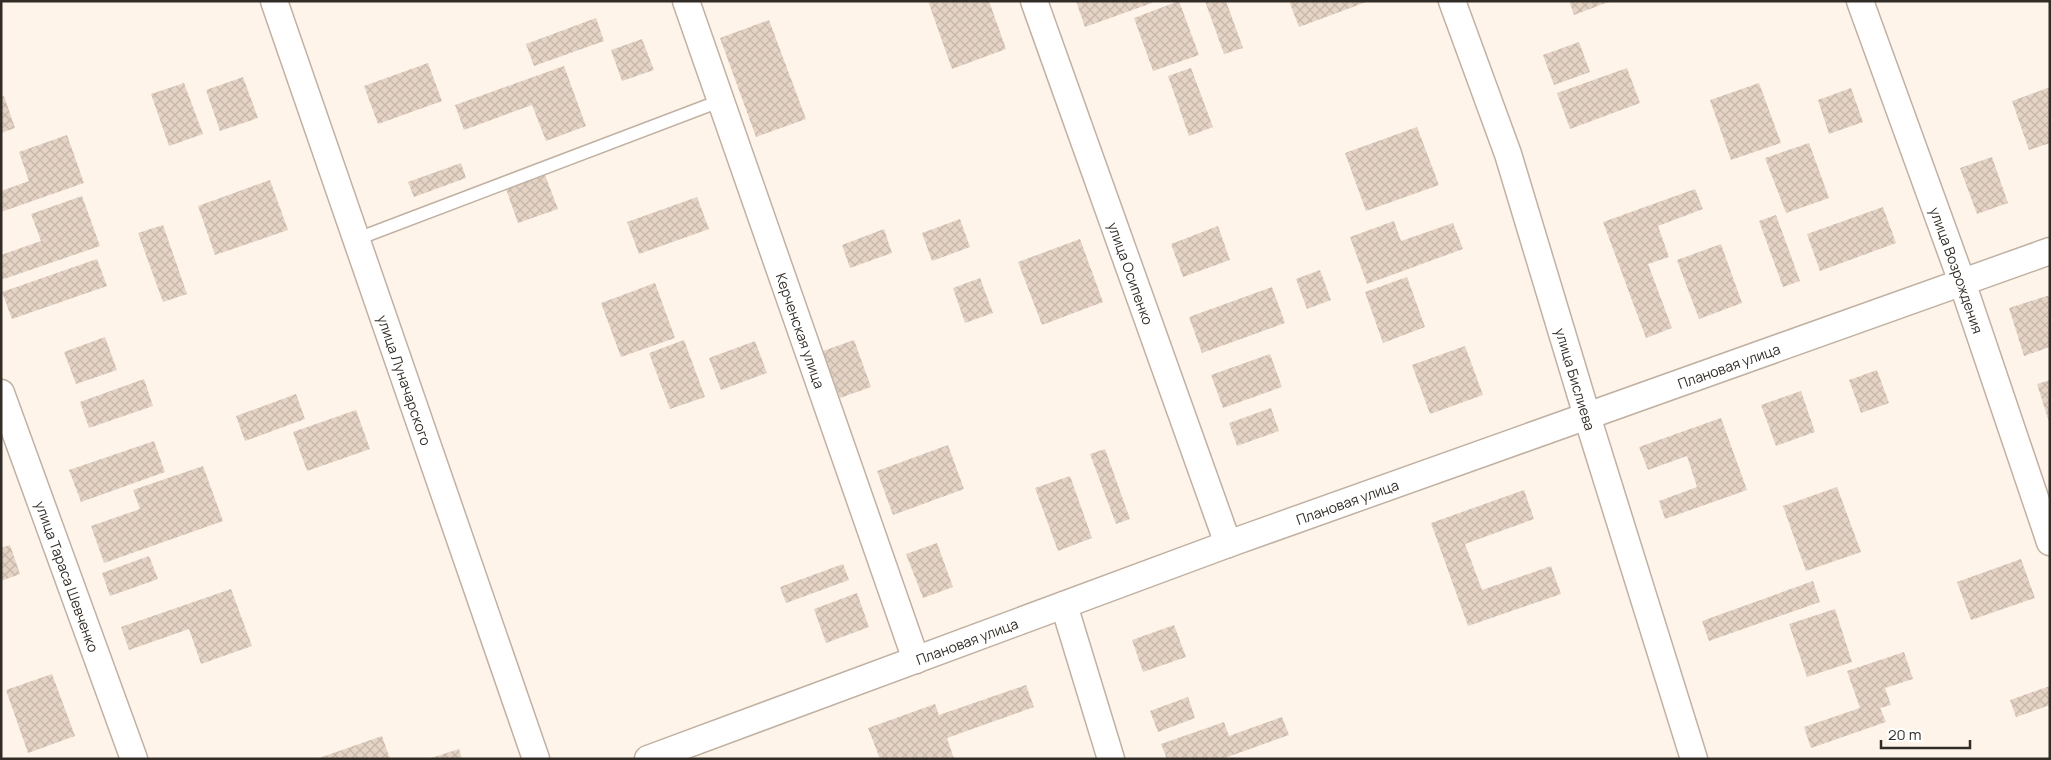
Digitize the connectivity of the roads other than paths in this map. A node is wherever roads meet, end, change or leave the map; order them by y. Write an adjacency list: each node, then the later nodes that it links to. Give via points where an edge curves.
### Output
1 (274, 1): 7 (street, улица Луначарского)
2 (686, 1): 6 (street, Керченская улица)
3 (1034, 1): 13 (street, улица Осипенко)
4 (1452, 1): 11 (street, улица Бислиева, via 1508,154)
5 (1860, 1): 9 (street, улица Возрождения)
6 (720, 101): 7 (lane); 15 (street, Керченская улица)
7 (357, 239): 17 (street, улица Луначарского)
8 (2050, 251): 9 (street, Плановая улица)
9 (1962, 282): 11 (street, Плановая улица); 12 (street, улица Возрождения)
10 (1, 393): 16 (street, улица Тараса Шевченко)
11 (1587, 416): 13 (street, Плановая улица); 20 (street, улица Бислиева)
12 (2050, 542)
13 (1228, 544): 14 (street, Плановая улица)
14 (1064, 605): 15 (street, Плановая улица); 19 (street)
15 (916, 660): 18 (street, Плановая улица)
16 (134, 759)
17 (536, 759)
18 (648, 759)
19 (1111, 759)
20 (1694, 759)

